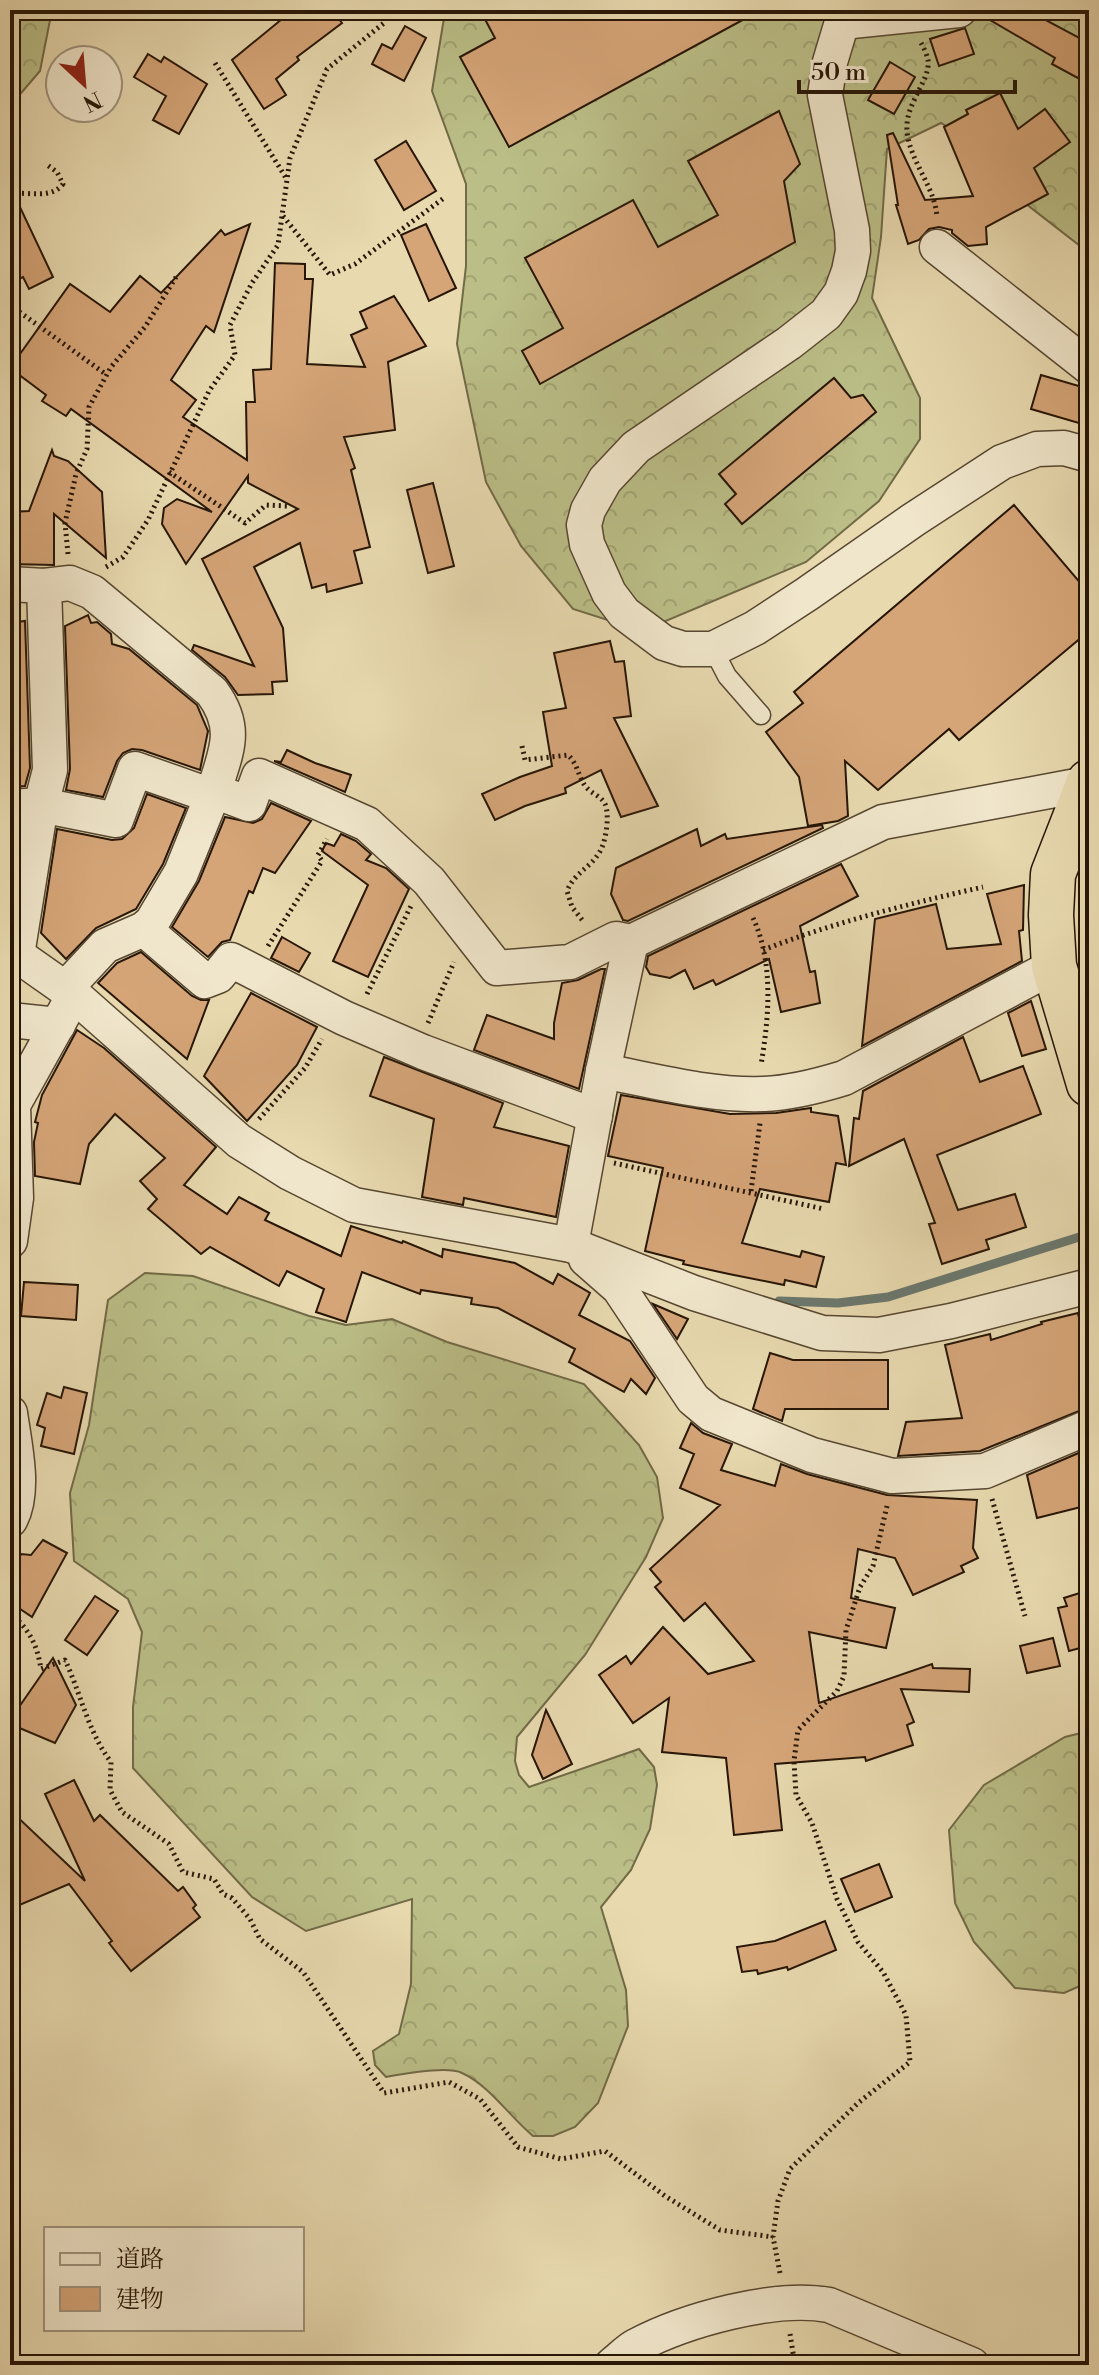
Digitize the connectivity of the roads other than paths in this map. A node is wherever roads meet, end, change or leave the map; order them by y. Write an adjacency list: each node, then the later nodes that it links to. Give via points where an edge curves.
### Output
1 (959, 10): 2 (street)
2 (842, 16): 8 (street, via 825,95 852,230 853,251 841,293 826,314 789,343 636,447 605,480 584,525 595,567 624,613 664,643)
3 (937, 247): 4 (street)
4 (1089, 367)
5 (1089, 455): 8 (street, via 1064,448 1037,449 1002,462 794,603)
6 (10, 584): 7 (street)
7 (63, 585): 11 (street, via 92,592 212,692 221,705 229,740); 12 (street, via 50,770)
8 (713, 649): 9 (lane, via 727,676)
9 (761, 715)
10 (1088, 783): 14 (street, via 883,822); 16 (highway, via 1053,874)
11 (213, 793): 12 (street, via 135,769 116,820); 13 (street, via 166,903); 14 (street, via 249,804 259,776 367,824 424,876 497,968 570,962 616,939)
12 (26, 806): 15 (street)
13 (144, 929): 17 (street, via 105,946); 22 (street, via 205,981 218,976 231,960 417,1050)
14 (631, 942): 20 (street)
15 (13, 953): 17 (street)
16 (1054, 966): 20 (street, via 844,1078 810,1089 760,1094 683,1087); 21 (highway)
17 (70, 992): 19 (street); 24 (street, via 239,1141 290,1173 354,1205)
18 (10, 1020): 19 (street)
19 (58, 1025): 23 (street, via 13,1105 16,1198)
20 (603, 1071): 22 (street)
21 (1089, 1084)
22 (595, 1116): 24 (street)
23 (10, 1241)
24 (571, 1245): 25 (street, via 694,1293 822,1333 879,1335); 27 (street, via 619,1288 693,1399 711,1414 812,1455 892,1476 985,1471)
25 (1089, 1286)
26 (10, 1413): 28 (street, via 18,1477)
27 (1089, 1427)
28 (10, 1520)
29 (612, 2365): 30 (street, via 635,2346 721,2314 808,2301)
30 (972, 2365)

